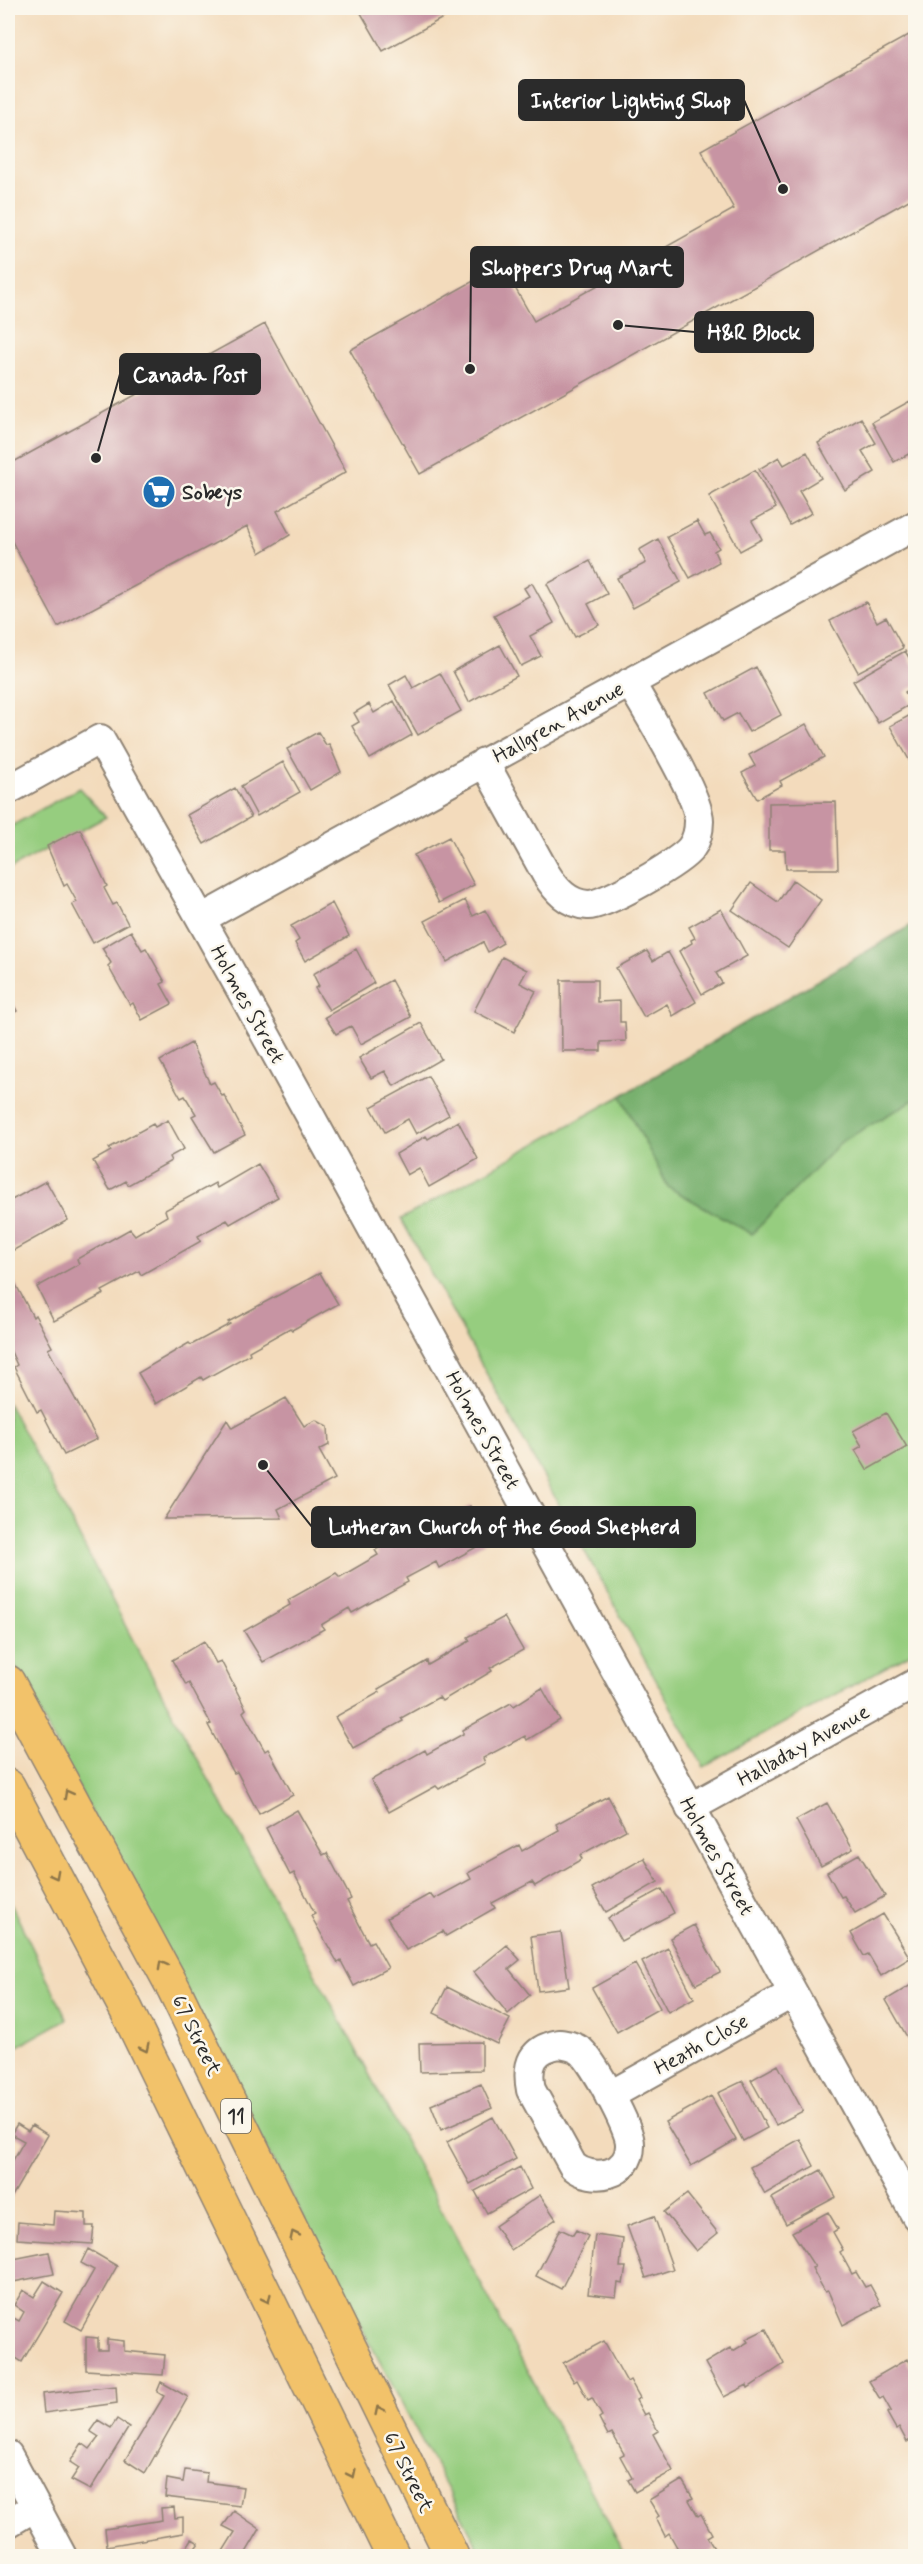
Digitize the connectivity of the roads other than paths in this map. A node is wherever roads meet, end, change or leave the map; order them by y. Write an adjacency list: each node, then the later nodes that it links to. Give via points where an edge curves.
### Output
1 (915, 526): 2 (street, Hallgren Avenue)
2 (630, 682): 3 (street, Hallgren Avenue); 3 (street, via 690,790 699,819 696,838 686,853 614,897 588,904 557,891)
3 (484, 762): 5 (street, Hallgren Avenue)
4 (8, 790): 5 (street, Holmes Street, via 100,739)
5 (201, 919): 9 (street, Holmes Street)
6 (8, 1682): 18 (main road, 67 Street / 11, one-way to 6, via 174,1989)
7 (915, 1683): 9 (street, Halladay Avenue)
8 (8, 1786): 17 (main road, 11, one-way to 17, via 126,2008)
9 (690, 1808): 10 (street, Holmes Street)
10 (793, 1993): 11 (street, Heath Close); 12 (street, Holmes Street)
11 (609, 2096): 11 (street, via 590,2061 571,2045 546,2046 529,2064 531,2090 573,2166 591,2176 617,2170 631,2145)
12 (915, 2217)
13 (8, 2455): 14 (street)
14 (35, 2507): 15 (street); 16 (street)
15 (8, 2523)
16 (62, 2556)
17 (393, 2556)
18 (452, 2556)

